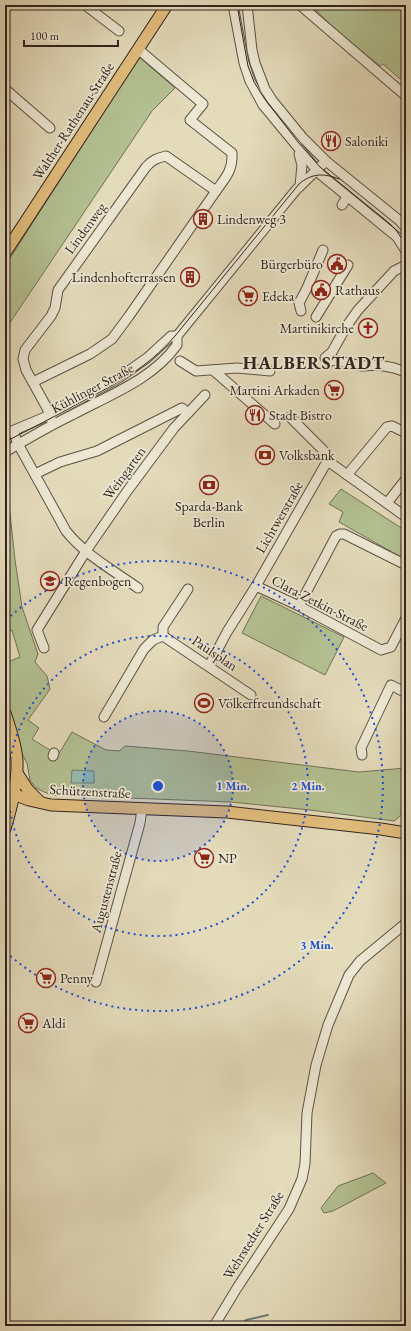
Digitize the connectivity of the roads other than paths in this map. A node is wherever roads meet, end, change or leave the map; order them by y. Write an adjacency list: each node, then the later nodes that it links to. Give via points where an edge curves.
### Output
1 (86, 5): 6 (street)
2 (167, 5): 7 (main road, Walther-Rathenau-Straße)
3 (233, 5): 11 (street, via 250,81 263,105)
4 (247, 5): 12 (street, via 252,50 265,88 298,132)
5 (301, 5): 9 (street)
6 (119, 31)
7 (138, 49): 15 (street, via 203,104 190,120 232,153 230,171); 22 (main road, Walther-Rathenau-Straße)
8 (5, 89): 10 (street)
9 (406, 96)
10 (50, 128)
11 (295, 145): 13 (street); 14 (street, via 302,165)
12 (326, 161): 13 (street, Kühlinger Straße); 18 (street)
13 (316, 170): 14 (street, Kühlinger Straße); 16 (street)
14 (300, 186): 27 (street, Kühlinger Straße)
15 (216, 191): 32 (street, via 112,339 90,354); 32 (street, Lindenweg, via 166,156 151,162 58,290 53,312 25,350 23,359)
16 (347, 197): 17 (street); 19 (street)
17 (342, 205)
18 (405, 224): 19 (street)
19 (393, 234): 21 (street)
20 (323, 250): 25 (street, via 299,303)
21 (406, 251)
22 (5, 253)
23 (348, 265): 26 (street)
24 (406, 265): 31 (street, via 394,271 358,310 327,360 362,366 378,365)
25 (301, 311)
26 (316, 317)
27 (177, 336): 35 (street, Kühlinger Straße, via 171,336 147,358 117,379); 37 (street, Kühlinger Straße, via 178,343 172,353 146,375)
28 (180, 361): 29 (street, via 196,371)
29 (213, 370): 30 (street, via 236,368); 38 (street)
30 (270, 371)
31 (406, 372)
32 (33, 382): 35 (street, Lindenweg)
33 (205, 394): 34 (street, Weingarten)
34 (188, 413): 44 (street, Weingarten, via 182,408 97,451 60,462); 49 (street, Weingarten, via 146,465)
35 (50, 414): 37 (street, Lindenweg); 39 (street, Kühlinger Straße)
36 (290, 417): 43 (street, via 324,452 328,457)
37 (54, 424): 41 (street, Kühlinger Straße)
38 (275, 424)
39 (9, 432): 41 (street)
40 (406, 433): 45 (street, via 392,426 387,427)
41 (18, 444): 42 (street, Kühlinger Straße); 44 (street)
42 (5, 452)
43 (328, 463): 45 (street); 51 (street, Lichtwerstraße)
44 (35, 474): 49 (street, via 66,530)
45 (347, 475): 47 (street)
46 (406, 479): 47 (street)
47 (387, 503): 48 (street)
48 (406, 517)
49 (86, 551): 52 (street); 57 (street, Weingarten, via 38,630)
50 (406, 565): 54 (street, via 340,534 336,536)
51 (256, 586): 54 (street, Clara-Zetkin-Straße); 58 (street, Clara-Zetkin-Straße)
52 (138, 588)
53 (188, 589): 56 (street, via 163,627)
54 (299, 606): 55 (street, Clara-Zetkin-Straße, via 381,650 391,647)
55 (406, 618)
56 (163, 636): 58 (street, Paulsplan); 62 (street, via 153,640 144,649)
57 (44, 648)
58 (209, 666): 60 (street, Paulsplan)
59 (406, 692): 63 (street, via 391,685 361,748)
60 (251, 695)
61 (5, 713): 64 (main road, via 16,751)
62 (104, 717)
63 (362, 755)
64 (17, 772): 65 (main road); 66 (main road, via 32,795)
65 (9, 792): 66 (main road, Schützenstraße); 68 (main road)
66 (42, 803): 67 (main road, Schützenstraße)
67 (142, 809): 69 (main road, Schützenstraße, via 227,812); 71 (street, Augustenstraße)
68 (5, 829)
69 (406, 833)
70 (406, 923): 72 (street, Wehrstedter Straße, via 360,961 349,975 328,1025 316,1065 307,1113 302,1179 289,1209)
71 (96, 982)
72 (214, 1326)

